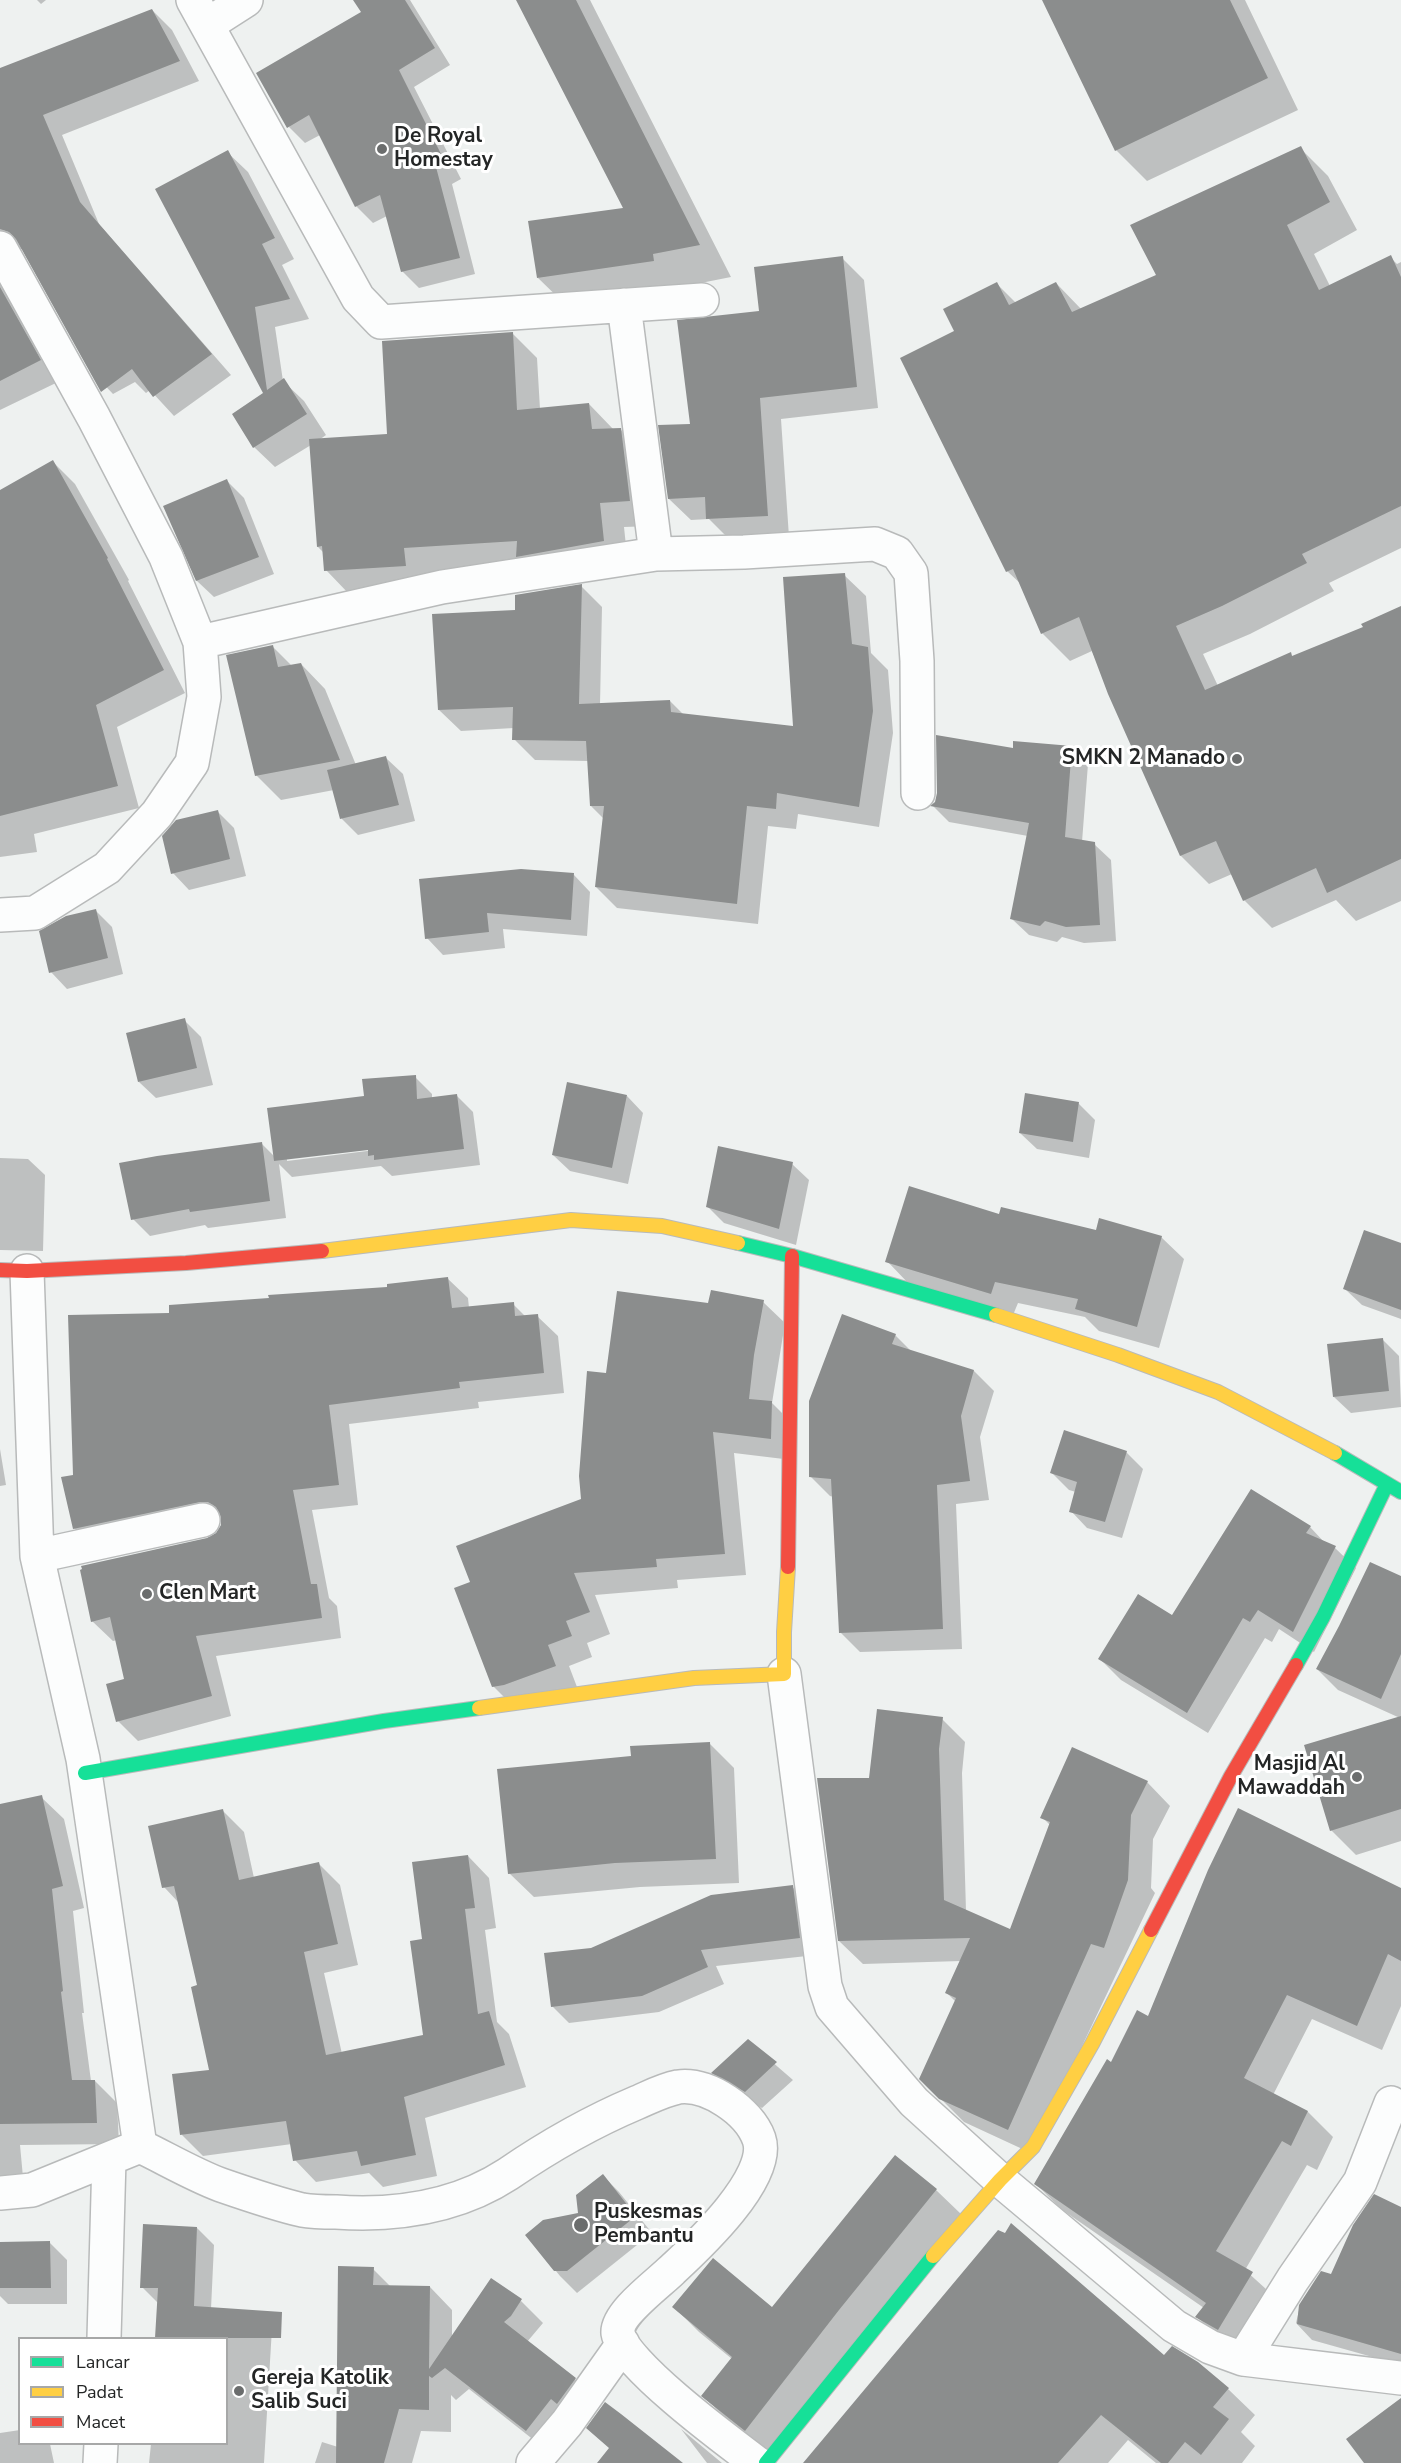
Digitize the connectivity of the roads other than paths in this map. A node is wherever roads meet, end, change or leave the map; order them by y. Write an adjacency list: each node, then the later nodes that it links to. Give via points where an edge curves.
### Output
1 (246, 0): 2 (street)
2 (200, 12): 5 (street, via 358,298 381,322)
3 (0, 249): 7 (street, via 161,547)
4 (702, 300): 5 (street)
5 (624, 305): 6 (street)
6 (656, 554): 7 (street, via 442,587); 8 (street, via 875,544 897,554 910,573 917,661)
7 (200, 642): 9 (street, via 204,697 192,763 157,814 107,868 35,914)
8 (918, 793)
9 (0, 915)
10 (792, 1256): 11 (street, via 662,1226 571,1220 362,1248 186,1263); 12 (street, via 1009,1319 1218,1392); 16 (street)
11 (13, 1271): 15 (street)
12 (1387, 1484): 13 (street); 21 (street, via 1323,1617 1231,1776 1092,2044 1033,2147)
13 (1401, 1492)
14 (203, 1520): 15 (street)
15 (37, 1556): 17 (street)
16 (784, 1666): 17 (street); 21 (street, via 825,1986 831,2007 914,2102)
17 (82, 1757): 19 (street)
18 (1391, 2103): 25 (street, via 1360,2182)
19 (140, 2146): 20 (street); 24 (street, via 220,2185 304,2210 395,2214 470,2196 579,2129 662,2091 681,2086 709,2091 732,2104 759,2139 760,2156 754,2175 721,2220 620,2321 618,2331)
20 (109, 2159): 22 (street, via 32,2190); 23 (street)
21 (1000, 2180): 25 (street, via 1173,2326 1210,2348); 31 (street, via 916,2274)
22 (0, 2193)
23 (104, 2337)
24 (623, 2344): 29 (street); 30 (street, via 676,2400)
25 (1243, 2360): 26 (street)
26 (1401, 2378)
27 (101, 2445): 28 (street)
28 (100, 2463)
29 (533, 2463)
30 (757, 2463)
31 (766, 2463)

